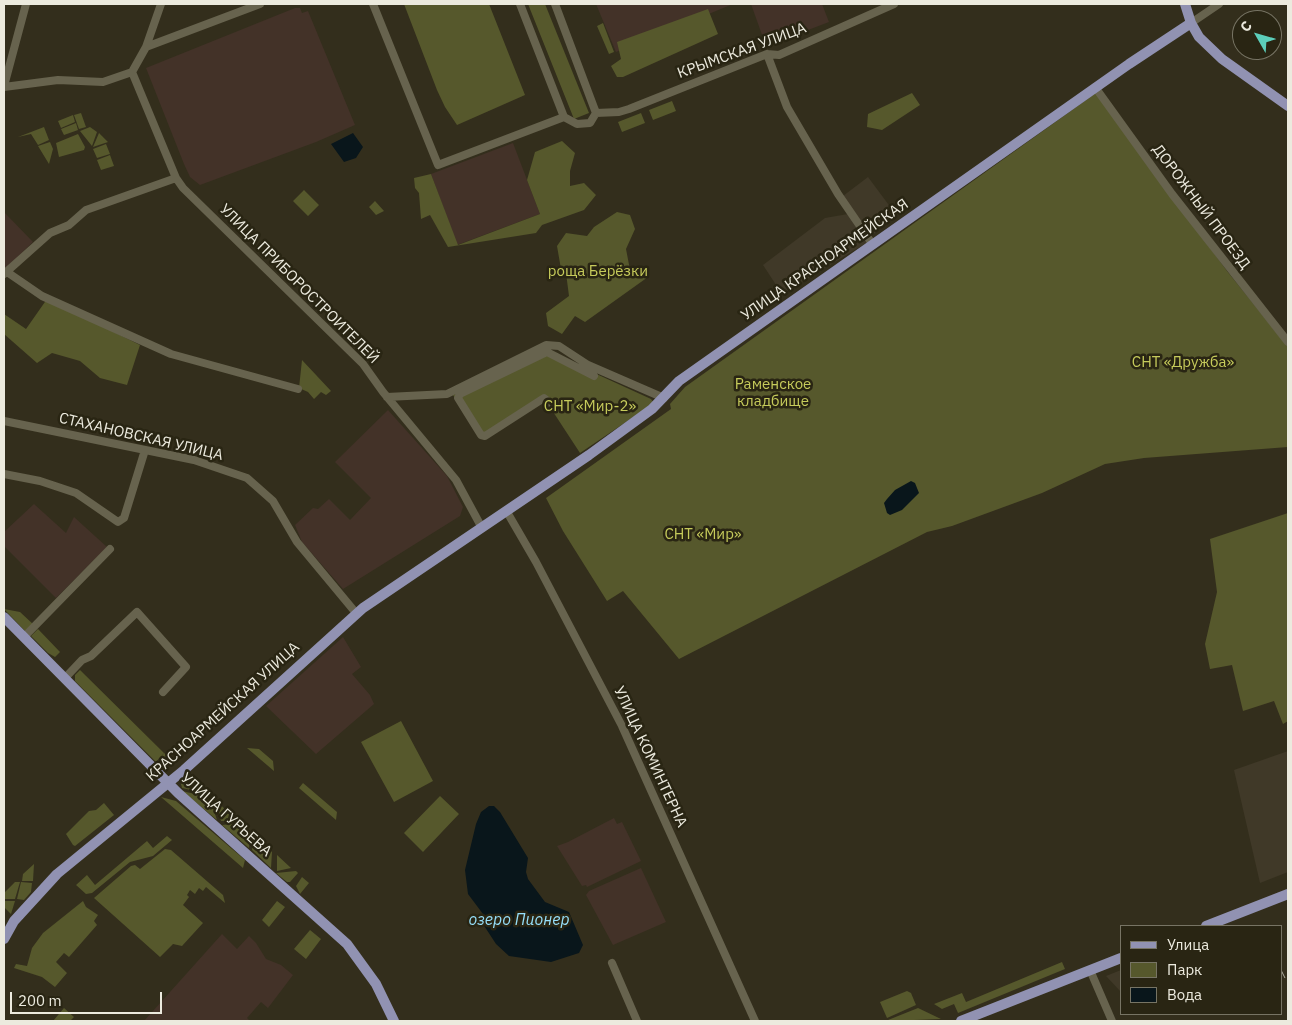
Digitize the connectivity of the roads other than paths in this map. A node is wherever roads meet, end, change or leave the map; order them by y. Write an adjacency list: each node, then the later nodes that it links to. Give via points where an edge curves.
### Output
1 (26, 4): 14 (street)
2 (160, 4): 11 (street)
3 (260, 4): 11 (street)
4 (373, 4): 18 (street, via 438,165)
5 (520, 4): 18 (street)
6 (555, 4): 17 (street)
7 (894, 4): 12 (street, КРЫМСКАЯ УЛИЦА, via 779,55)
8 (1185, 4): 10 (main road)
9 (1219, 4): 10 (street)
10 (1191, 23): 15 (main road, УЛИЦА КРАСНОАРМЕЙСКАЯ); 16 (main road, via 1199,37 1222,58)
11 (146, 47): 13 (street)
12 (767, 54): 17 (street, КРЫМСКАЯ УЛИЦА, via 629,109); 20 (street, via 787,107 838,194)
13 (131, 73): 14 (street, via 103,82 58,80); 19 (street, УЛИЦА ПРИБОРОСТРОИТЕЛЕЙ)
14 (4, 86)
15 (1096, 87): 20 (main road, УЛИЦА КРАСНОАРМЕЙСКАЯ); 22 (street, ДОРОЖНЫЙ ПРОЕЗД, via 1172,194)
16 (1288, 106)
17 (596, 113): 18 (street, via 590,123 577,124)
18 (564, 117)
19 (176, 178): 21 (street, via 86,210 69,225 50,233); 25 (street, УЛИЦА ПРИБОРОСТРОИТЕЛЕЙ, via 362,364)
20 (873, 245): 26 (main road, УЛИЦА КРАСНОАРМЕЙСКАЯ, via 688,375)
21 (5, 273): 24 (street, via 42,296 171,354)
22 (1288, 342)
23 (594, 376): 27 (street, via 546,352 460,394 458,398 481,435 485,436 544,398)
24 (298, 389)
25 (387, 397): 26 (street, via 447,394 546,345 559,346 588,365); 32 (street, УЛИЦА ПРИБОРОСТРОИТЕЛЕЙ, via 456,480)
26 (664, 398): 31 (main road, УЛИЦА КРАСНОАРМЕЙСКАЯ)
27 (554, 406)
28 (4, 421): 29 (street, СТАХАНОВСКАЯ УЛИЦА)
29 (145, 450): 30 (street, via 124,518 118,522 76,493); 34 (street, СТАХАНОВСКАЯ УЛИЦА, via 216,467 247,478 259,487 273,501 297,542)
30 (4, 474)
31 (507, 512): 32 (main road, УЛИЦА КРАСНОАРМЕЙСКАЯ); 48 (street, УЛИЦА КОМИНТЕРНА, via 622,726)
32 (482, 528): 34 (main road, КРАСНОАРМЕЙСКАЯ УЛИЦА)
33 (110, 549): 36 (street)
34 (356, 613): 39 (main road, КРАСНОАРМЕЙСКАЯ УЛИЦА)
35 (4, 617): 36 (main road, УЛИЦА ГУРЬЕВА)
36 (24, 637): 37 (main road, УЛИЦА ГУРЬЕВА)
37 (65, 678): 38 (street, via 137,612 186,667); 39 (main road, УЛИЦА ГУРЬЕВА)
38 (163, 692)
39 (168, 784): 42 (main road, КРАСНОАРМЕЙСКАЯ УЛИЦА, via 57,874 14,921); 46 (main road, УЛИЦА ГУРЬЕВА, via 347,944 376,984)
40 (1288, 894): 41 (main road)
41 (1209, 925)
42 (4, 939)
43 (1120, 958): 45 (main road)
44 (612, 963): 47 (street)
45 (1090, 970): 49 (main road); 50 (street)
46 (394, 1021)
47 (637, 1021)
48 (754, 1021)
49 (961, 1021)
50 (1112, 1021)

